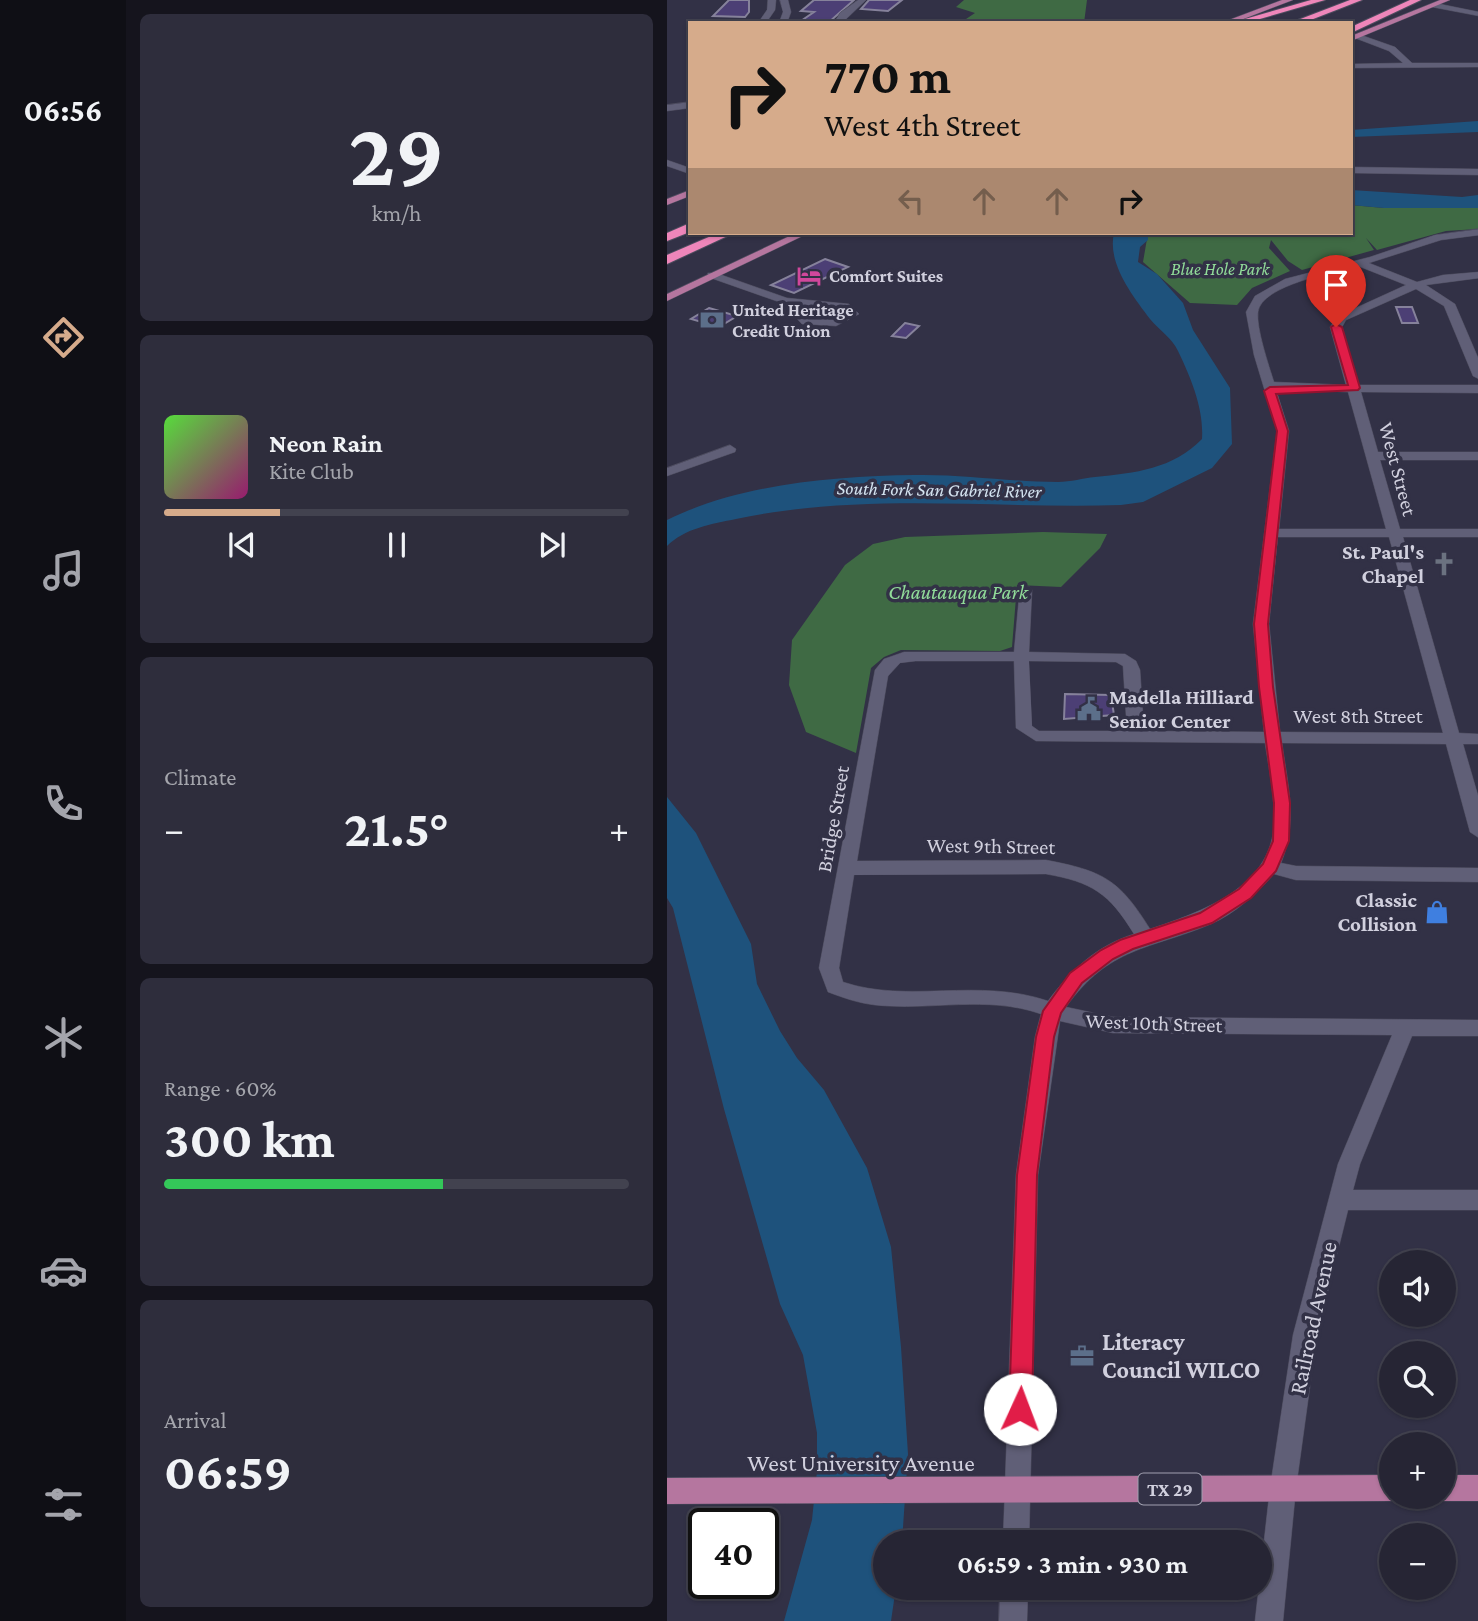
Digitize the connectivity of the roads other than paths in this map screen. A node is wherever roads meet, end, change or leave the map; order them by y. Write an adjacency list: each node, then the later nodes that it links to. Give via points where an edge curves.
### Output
1 (772, 0): 13 (street)
2 (784, 0): 14 (street)
3 (864, 0): 15 (street); 16 (street)
4 (1289, 0): 17 (main road)
5 (1321, 0): 18 (highway)
6 (1358, 0): 19 (highway)
7 (1411, 0): 12 (highway)
8 (1417, 0): 20 (highway)
9 (1446, 0): 10 (main road)
10 (1435, 5): 11 (street); 20 (main road)
11 (1478, 14)
12 (1360, 15)
13 (763, 21)
14 (784, 21)
15 (839, 21)
16 (845, 21)
17 (1231, 21)
18 (1242, 21)
19 (1300, 21)
20 (1354, 35): 21 (street, via 1392,49)
21 (1409, 65): 22 (street); 23 (street)
22 (1478, 65)
23 (1353, 66)
24 (688, 105): 25 (street)
25 (667, 108)
26 (667, 163): 27 (street)
27 (688, 170)
28 (1353, 170): 29 (street)
29 (1478, 172)
30 (688, 194): 31 (main road)
31 (667, 202)
32 (688, 228): 36 (highway)
33 (1478, 232): 38 (street, via 1439,237)
34 (723, 235): 37 (highway)
35 (800, 235): 39 (main road)
36 (667, 237)
37 (667, 260)
38 (1359, 263): 41 (street); 45 (street, via 1289,281 1259,298 1252,319)
39 (712, 275): 42 (main road); 43 (street)
40 (1478, 275): 41 (street, via 1443,277)
41 (1415, 285): 44 (street, via 1449,304 1465,330); 46 (street, West Street, via 1338,322 1337,333)
42 (667, 298)
43 (786, 301): 43 (street, via 806,322 836,323 854,314 836,304)
44 (1478, 376)
45 (1269, 388): 46 (street); 52 (street, via 1283,431)
46 (1354, 388): 47 (street); 49 (street, West Street)
47 (1478, 389)
48 (730, 449): 51 (street)
49 (1373, 456): 50 (street); 53 (street, West Street)
50 (1478, 456)
51 (667, 472)
52 (1272, 533): 53 (street); 58 (street, via 1261,624)
53 (1394, 533): 54 (street); 59 (street, West Street)
54 (1478, 533)
55 (1025, 590): 56 (street)
56 (1021, 656): 57 (street, West 8th Street, via 1023,722 1029,732 1045,737); 57 (street, via 1127,660 1132,670); 63 (street, Bridge Street, via 916,656 890,661 884,667)
57 (1136, 738): 58 (street, West 8th Street)
58 (1274, 738): 59 (street, West 8th Street); 62 (street, via 1283,824)
59 (1452, 739): 60 (street, West 8th Street); 61 (street, West Street)
60 (1478, 739)
61 (1478, 832)
62 (1270, 867): 64 (street, via 1296,873); 65 (street, via 1226,907)
63 (848, 868): 65 (street, West 9th Street, via 1046,867 1073,872 1094,878 1123,899); 66 (street, Bridge Street, via 829,968)
64 (1478, 875)
65 (1146, 938): 67 (street, via 1117,949 1090,967)
66 (835, 987): 67 (street, West 10th Street, via 859,996 1007,999)
67 (1052, 1011): 68 (street, West 10th Street, via 1092,1024 1113,1025); 77 (street, via 1027,1175)
68 (1406, 1026): 69 (street, West 10th Street); 70 (street, Railroad Avenue, via 1349,1164)
69 (1478, 1028)
70 (1339, 1200): 71 (street); 72 (street, Railroad Avenue, via 1305,1335)
71 (1478, 1200)
72 (1283, 1488): 73 (main road, West University Avenue / TX 29); 77 (main road, West University Avenue / TX 29); 81 (street, Railroad Avenue)
73 (1379, 1488)
74 (1456, 1488): 75 (main road)
75 (1478, 1488)
76 (667, 1491): 77 (main road, West University Avenue / TX 29)
77 (1018, 1491): 78 (street)
78 (1016, 1530)
79 (1014, 1600): 80 (street)
80 (1013, 1621)
81 (1269, 1621)

